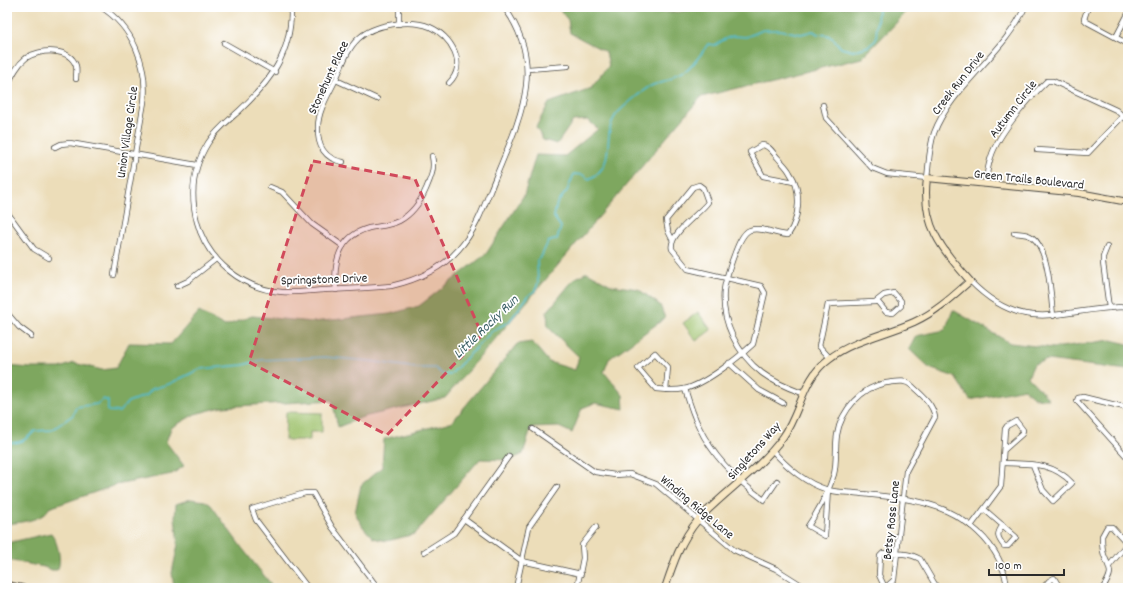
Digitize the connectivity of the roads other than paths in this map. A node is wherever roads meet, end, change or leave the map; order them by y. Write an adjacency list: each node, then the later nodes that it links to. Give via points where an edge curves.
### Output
1 (101, 7): 25 (street, Union Village Circle, via 132,39 141,62 145,93)
2 (291, 7): 14 (street, Springstone Drive, via 287,43)
3 (399, 7): 8 (street)
4 (504, 7): 13 (street, Springstone Drive, via 520,36)
5 (1025, 7): 29 (street, Creek Run Drive, via 1014,27 940,121 931,145)
6 (1088, 7): 9 (street, via 1084,19)
7 (1128, 14): 9 (street)
8 (399, 24): 16 (street, Stonehunt Place, via 376,27 357,39); 17 (street, Stonehunt Place, via 427,26 439,32 448,41 455,52 458,64 455,77)
9 (1116, 37): 11 (street)
10 (224, 43): 14 (street)
11 (1128, 44)
12 (568, 66): 13 (street)
13 (528, 69): 45 (street, Springstone Drive, via 527,92 522,112 478,220 460,249 434,270 404,283)
14 (275, 72): 28 (street, Springstone Drive, via 256,95 215,133)
15 (76, 79): 18 (street, via 76,67 70,58 58,52 44,51 30,55 21,62)
16 (336, 80): 19 (street); 27 (street, Stonehunt Place, via 320,114 318,133 326,154 333,160)
17 (450, 83)
18 (7, 86)
19 (377, 99)
20 (823, 105): 29 (street, via 826,118 872,168 887,174)
21 (1123, 116): 22 (street, Autumn Circle); 24 (street, via 1088,153); 31 (street, Autumn Circle, via 1116,110 1053,81 1047,81 1007,127 997,143)
22 (1128, 121)
23 (54, 147): 25 (street, via 70,143)
24 (1037, 150)
25 (135, 153): 28 (street); 41 (street, Union Village Circle)
26 (432, 156): 37 (street, via 432,174 422,198 413,211 394,223 360,232)
27 (343, 162)
28 (198, 165): 40 (street, Springstone Drive, via 193,195 195,214 201,235)
29 (927, 178): 31 (street, Green Trails Boulevard); 43 (street, via 926,206 933,231 941,247)
30 (794, 182): 30 (street, via 791,174 765,145 750,152 763,176); 42 (street, via 799,200 795,220 788,235 748,230 733,256)
31 (985, 184): 33 (street, Green Trails Boulevard, via 1078,193)
32 (270, 187): 37 (street, via 282,192 312,224)
33 (1128, 202)
34 (7, 212): 39 (street, via 34,249)
35 (1014, 233): 50 (street, via 1032,237 1041,249)
36 (673, 241): 36 (street, via 666,220 693,187 699,185 703,188 708,202); 42 (street, via 672,249 688,269)
37 (342, 246): 45 (street, via 335,268)
38 (1107, 247): 48 (street, via 1102,264)
39 (49, 258)
40 (216, 259): 44 (street); 45 (street, Springstone Drive, via 246,282 271,291 293,293)
41 (114, 275)
42 (727, 279): 52 (street, via 724,290 727,319); 52 (street, via 761,286 765,293 755,341)
43 (970, 281): 50 (street, via 987,297 1007,309 1030,316); 53 (street, Singletons Way, via 942,306 926,316)
44 (178, 286)
45 (336, 290)
46 (877, 301): 46 (street, via 889,293 894,293 901,301 901,306 893,313 886,312); 53 (street, via 828,304 819,346)
47 (1128, 307): 48 (street)
48 (1109, 308): 50 (street)
49 (7, 313): 51 (street)
50 (1053, 316)
51 (31, 336)
52 (742, 353): 54 (street); 57 (street, via 762,373)
53 (830, 358): 57 (street, Singletons Way, via 813,376)
54 (729, 363): 55 (street, via 700,383); 58 (street, via 759,390)
55 (685, 389): 56 (street); 68 (street, via 699,427 717,455)
56 (666, 390): 56 (street, via 656,389 638,368 655,353 668,367)
57 (802, 394): 61 (street, Singletons Way, via 789,427)
58 (783, 403)
59 (1128, 408): 64 (street, via 1082,397 1077,401)
60 (533, 429): 74 (street, Winding Ridge Lane, via 595,472 630,474 656,484)
61 (772, 450): 68 (street, Singletons Way); 70 (street, via 800,477)
62 (1004, 450): 62 (street, via 1022,434 1023,430 1016,421 1006,426); 65 (street)
63 (509, 456): 73 (street)
64 (1128, 458)
65 (1003, 463): 66 (street); 72 (street, via 1001,486)
66 (1033, 465): 66 (street, via 1062,472 1072,483 1053,501 1043,490)
67 (777, 481): 68 (street, via 764,500)
68 (740, 482): 74 (street, Singletons Way)
69 (557, 487): 80 (street, via 529,527)
70 (828, 490): 70 (street, via 819,511 808,526 826,536); 71 (street); 71 (street, Betsy Ross Lane, via 835,469 838,431 844,415 864,391 881,384 900,381 909,383 918,392 934,409 935,417 906,471)
71 (904, 499): 75 (street, via 942,508); 79 (street, Betsy Ross Lane)
72 (985, 510): 75 (street); 76 (street)
73 (464, 520): 78 (street, via 454,533); 80 (street)
74 (699, 520): 89 (street, Singletons Way, via 676,555); 90 (street, Winding Ridge Lane, via 734,550 776,568)
75 (971, 526): 93 (street, via 994,552 1004,571)
76 (1002, 526): 76 (street, via 1016,537 1008,546 1004,546 997,536)
77 (596, 527): 82 (street, via 582,545)
78 (424, 552)
79 (898, 554): 91 (street, Betsy Ross Lane, via 894,580); 91 (street, via 883,553 880,556 879,575); 92 (street, via 920,559)
80 (522, 561): 82 (street); 87 (street)
81 (1110, 565): 81 (street, via 1126,546 1125,541 1112,527 1108,527 1102,536 1104,555); 96 (street, via 1109,579)
82 (581, 574): 88 (street)
83 (7, 585): 84 (street)
84 (22, 588)
85 (308, 588): 86 (street, via 256,520 252,509 305,493 313,493 332,527)
86 (378, 588)
87 (516, 588)
88 (578, 588)
89 (665, 588)
90 (806, 588)
91 (886, 588)
92 (936, 588)
93 (1007, 588)
94 (1043, 588): 95 (street, via 1054,578)
95 (1060, 588)
96 (1103, 588)

